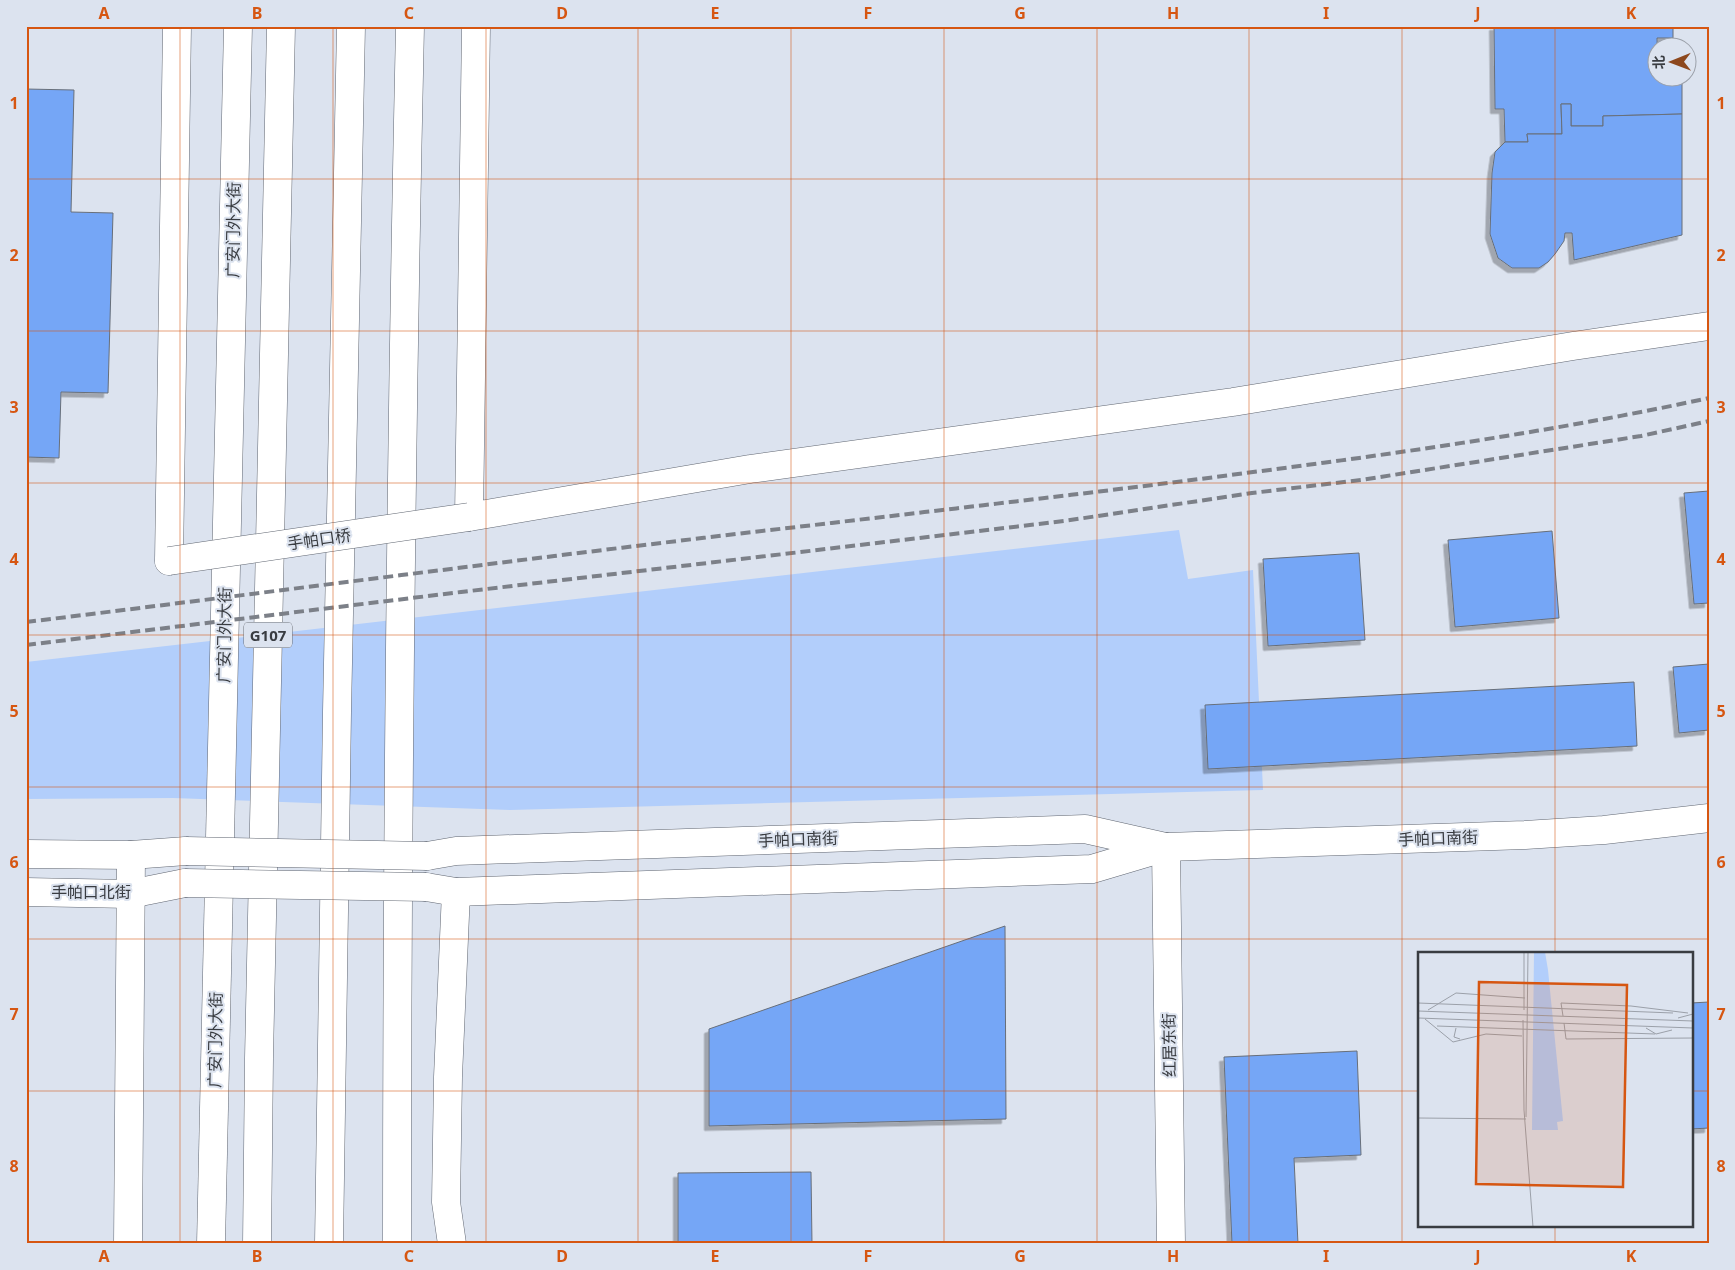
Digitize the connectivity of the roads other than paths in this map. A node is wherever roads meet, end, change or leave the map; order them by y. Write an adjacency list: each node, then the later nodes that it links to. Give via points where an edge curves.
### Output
1 (177, 26): 8 (main road, 手帕口桥, bridge, via 169,561)
2 (238, 26): 18 (main road, 广安门外大街)
3 (281, 26): 19 (main road, G107, via 258,1058)
4 (351, 26): 20 (main road)
5 (410, 26): 21 (main road, via 398,916)
6 (476, 26): 8 (main road)
7 (1709, 326): 8 (main road, 手帕口桥, via 1233,402 750,469)
8 (470, 517)
9 (1709, 818): 10 (main road, 手帕口南街, via 1525,835)
10 (1166, 847): 12 (main road, 手帕口南街, bridge, via 1085,829 456,851 427,856 186,851); 15 (main road, 手帕口南街, via 1092,869); 23 (main road, 红居东街)
11 (26, 854): 12 (main road)
12 (131, 855): 16 (main road)
13 (426, 887): 15 (main road, 手帕口南街); 16 (main road, 手帕口北街, bridge, via 185,882)
14 (26, 892): 16 (main road, 手帕口北街)
15 (456, 892): 22 (main road, via 446,1202)
16 (130, 894): 17 (main road)
17 (128, 1244)
18 (211, 1244)
19 (257, 1244)
20 (329, 1244)
21 (397, 1244)
22 (452, 1244)
23 (1171, 1244)

